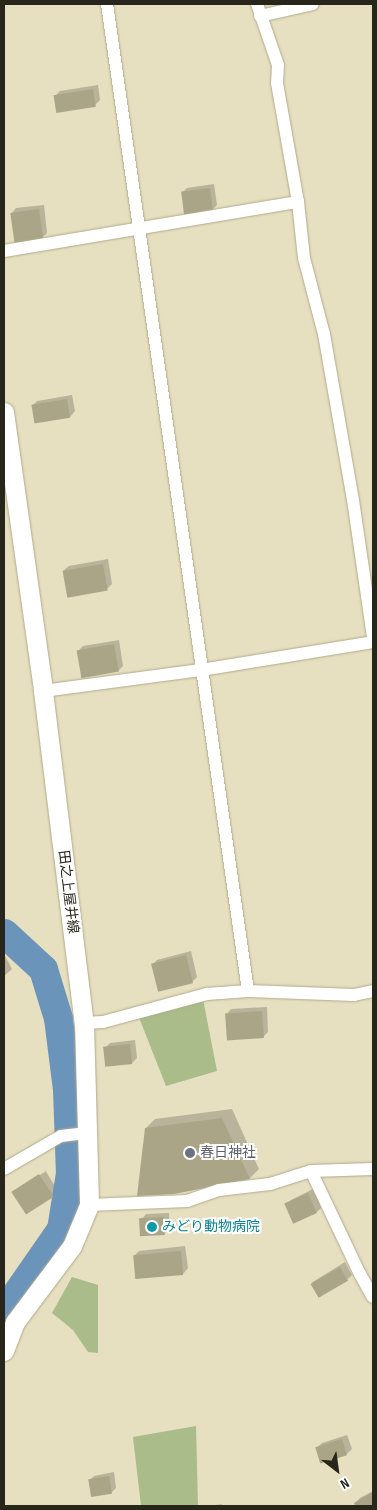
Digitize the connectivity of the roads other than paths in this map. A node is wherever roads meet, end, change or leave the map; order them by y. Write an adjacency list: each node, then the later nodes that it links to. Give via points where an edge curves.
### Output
1 (107, 4): 5 (street)
2 (313, 4): 3 (street)
3 (258, 10): 4 (street, via 278,65 277,83)
4 (298, 202): 5 (street); 8 (street, via 304,258 324,334)
5 (140, 230): 6 (street); 10 (street)
6 (4, 251)
7 (4, 412): 11 (main road, 田之上屋井線)
8 (373, 637)
9 (373, 642): 10 (street)
10 (201, 670): 11 (street); 12 (street)
11 (43, 691): 14 (main road, 田之上屋井線)
12 (248, 991): 13 (street, via 354,994); 14 (street, via 207,994 102,1022)
13 (373, 991)
14 (84, 1023): 15 (main road, 田之上屋井線)
15 (87, 1132): 16 (street, via 61,1136); 19 (main road, 田之上屋井線)
16 (4, 1169)
17 (373, 1169): 18 (street)
18 (311, 1170): 19 (street, via 270,1184 219,1190 187,1201); 20 (street)
19 (89, 1206): 21 (main road, 田之上屋井線, via 72,1246 16,1322)
20 (373, 1297)
21 (4, 1351)

